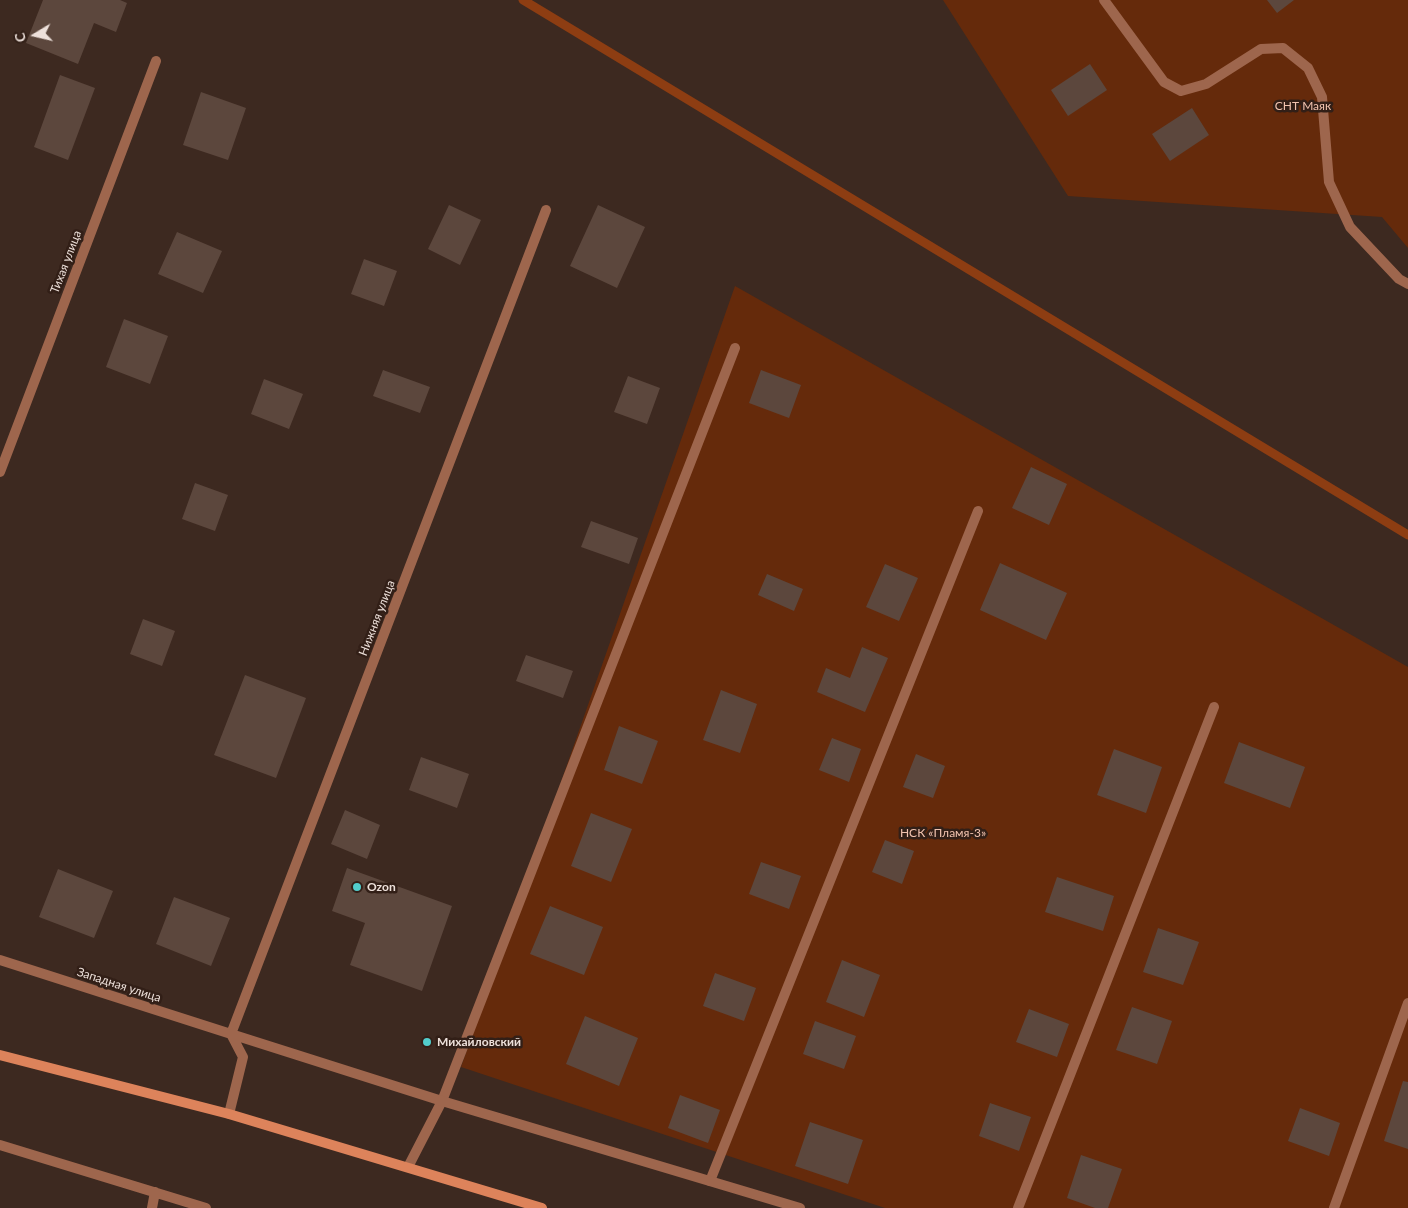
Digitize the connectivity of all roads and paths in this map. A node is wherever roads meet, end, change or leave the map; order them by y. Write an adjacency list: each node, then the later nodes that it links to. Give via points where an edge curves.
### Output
1 (1104, 0): 4 (street, via 1164,82 1182,91 1206,84 1262,49 1283,48 1308,68 1322,97 1329,182 1350,227 1399,279)
2 (156, 61): 6 (street, Тихая улица)
3 (546, 210): 11 (street, Нижняя улица)
4 (1408, 284)
5 (735, 348): 13 (street)
6 (0, 472)
7 (978, 511): 17 (street)
8 (1214, 707): 23 (street)
9 (0, 960): 11 (street, Западная улица)
10 (1408, 1003): 24 (street)
11 (231, 1034): 13 (street, Западная улица); 14 (street, via 242,1057)
12 (0, 1055): 14 (street)
13 (442, 1101): 16 (street); 17 (street, Западная улица)
14 (229, 1114): 16 (street)
15 (0, 1145): 18 (street)
16 (408, 1167): 21 (street)
17 (710, 1181): 22 (street, Западная улица)
18 (155, 1192): 19 (street); 20 (street)
19 (152, 1208)
20 (206, 1208)
21 (542, 1208)
22 (800, 1208)
23 (1018, 1208)
24 (1334, 1208)

